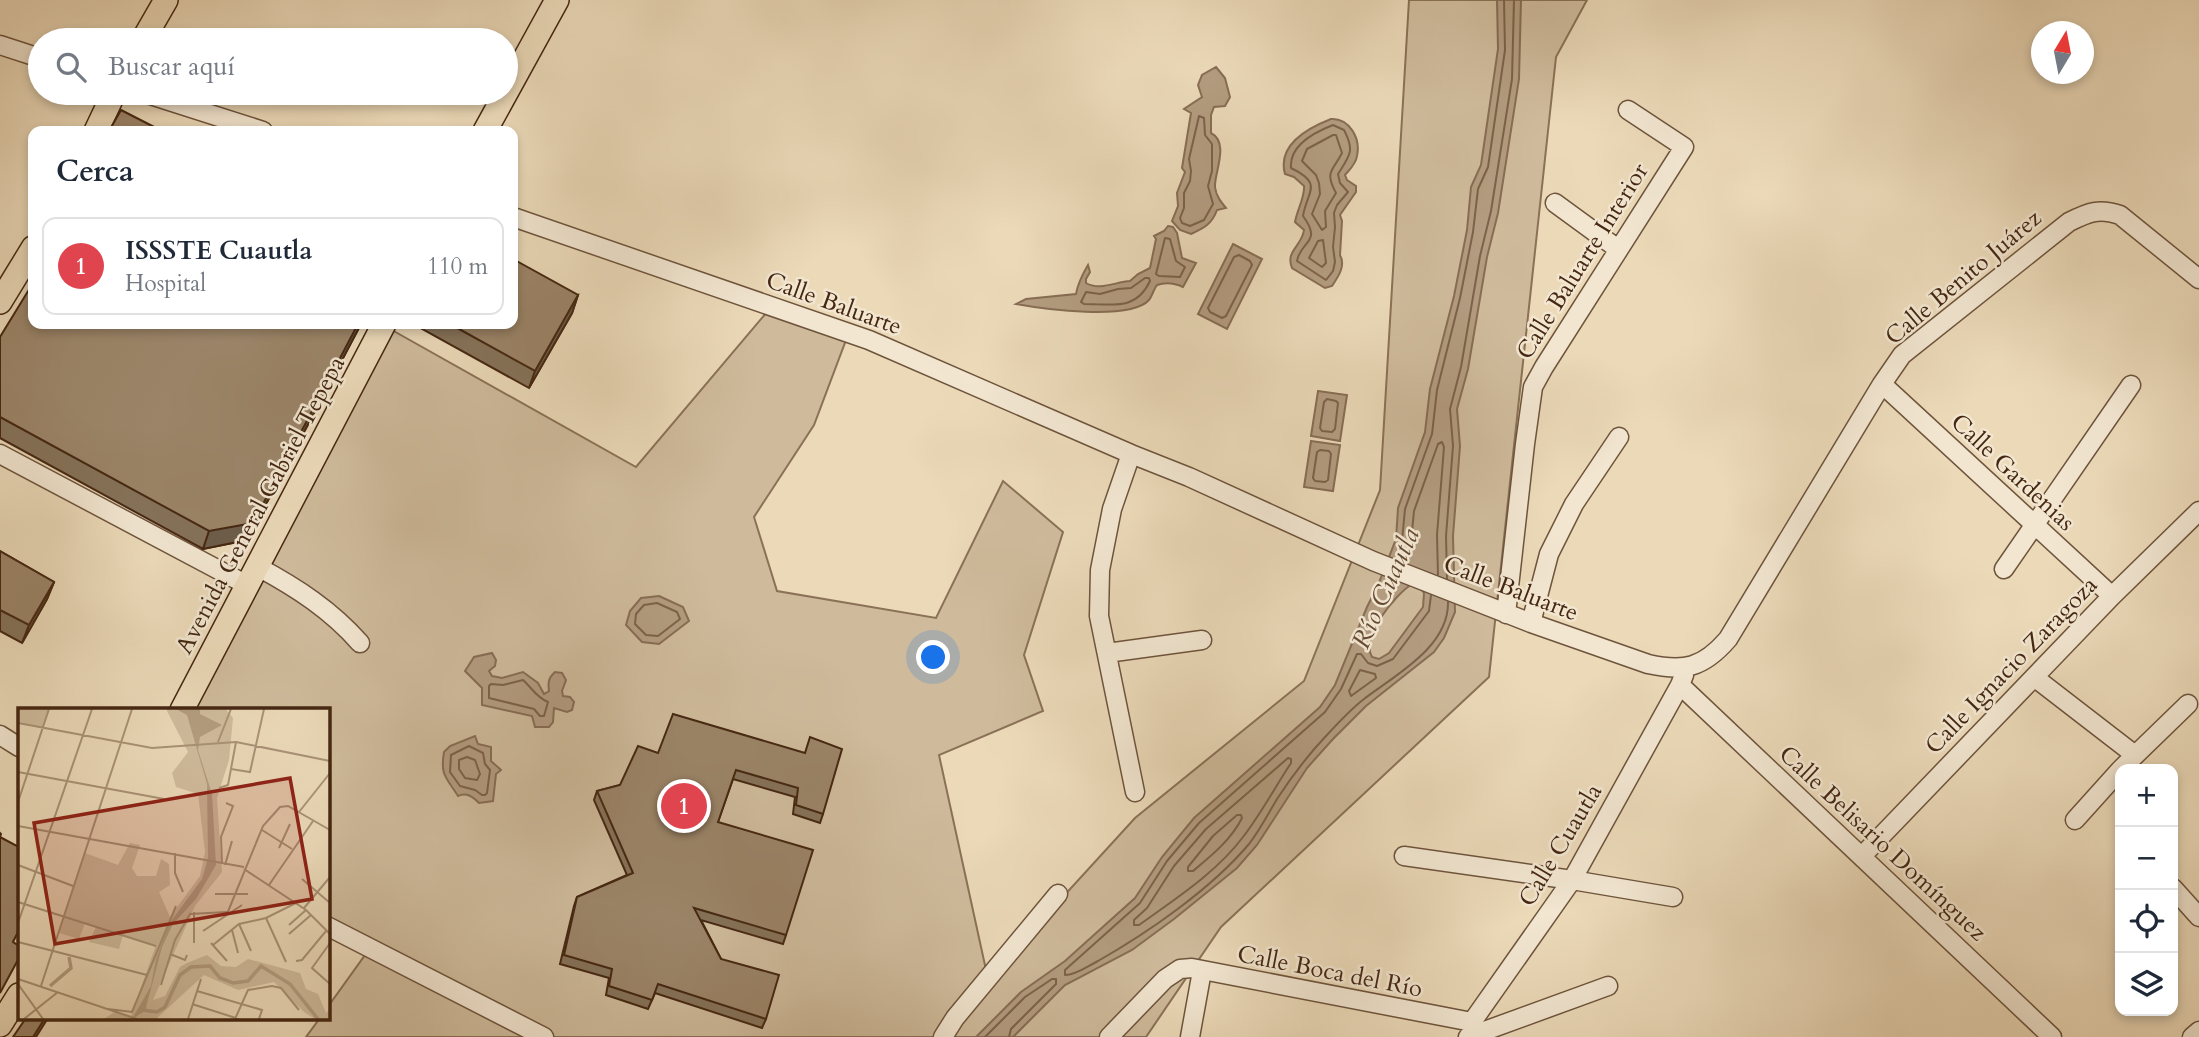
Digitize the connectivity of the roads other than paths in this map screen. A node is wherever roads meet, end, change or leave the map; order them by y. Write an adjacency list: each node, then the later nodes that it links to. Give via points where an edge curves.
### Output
1 (166, 0): 3 (main road)
2 (556, 0): 6 (main road)
3 (150, 28)
4 (0, 45): 5 (street)
5 (28, 54)
6 (518, 70)
7 (108, 105): 11 (main road)
8 (182, 105): 12 (street)
9 (499, 105): 13 (main road)
10 (1628, 110): 16 (street, Calle Baluarte Interior, via 1684,147)
11 (98, 126)
12 (247, 126)
13 (488, 126)
14 (1555, 203): 16 (street)
15 (518, 219): 25 (street, Calle Baluarte, via 869,340)
16 (1618, 249): 31 (street, Calle Baluarte Interior, via 1533,387)
17 (28, 256): 19 (main road)
18 (2199, 279): 21 (street, Calle Benito Juárez, via 2120,215 2105,210 2087,213 2069,222 1902,355)
19 (0, 302)
20 (381, 329): 29 (main road, Avenida General Gabriel Tepepa)
21 (1882, 384): 27 (street, Calle Gardenias); 36 (street, Calle Benito Juárez, via 1728,639)
22 (2131, 385): 27 (street)
23 (1619, 437): 32 (street, via 1574,504 1549,554)
24 (0, 454): 29 (street)
25 (1131, 454): 31 (street, Calle Baluarte); 35 (street, via 1112,509 1100,570 1099,616)
26 (2199, 510): 30 (street, Calle Ignacio Zaragoza)
27 (2033, 525): 28 (street); 30 (street, Calle Gardenias)
28 (2004, 569)
29 (253, 576): 34 (street, via 303,594 340,621); 39 (main road, Avenida General Gabriel Tepepa)
30 (2112, 596): 37 (street, Calle Ignacio Zaragoza)
31 (1506, 614): 32 (street, Calle Baluarte)
32 (1531, 624): 36 (street, Calle Baluarte)
33 (1202, 640): 35 (street)
34 (360, 643)
35 (1107, 653): 45 (street)
36 (1683, 677): 48 (street, Calle Belisario Domínguez); 49 (street, Calle Cuautla)
37 (2034, 677): 42 (street); 48 (street, Calle Ignacio Zaragoza)
38 (2188, 704): 42 (street)
39 (183, 708)
40 (0, 736): 41 (street)
41 (18, 746)
42 (2135, 755): 43 (street)
43 (2127, 764)
44 (2115, 777): 46 (street)
45 (1135, 792)
46 (2075, 820)
47 (1404, 856): 49 (street)
48 (1862, 856): 65 (street, Calle Belisario Domínguez)
49 (1572, 880): 52 (street); 59 (street, Calle Cuautla)
50 (2175, 890): 53 (street)
51 (1058, 894): 62 (street)
52 (1673, 897)
53 (2199, 917)
54 (329, 927): 61 (street)
55 (1202, 971): 59 (street, Calle Boca del Río); 63 (street, Calle Boca del Río, via 1180,969 1165,979); 64 (street)
56 (1608, 986): 59 (street)
57 (18, 998): 58 (main road)
58 (0, 1025)
59 (1471, 1031)
60 (2199, 1031): 66 (street)
61 (544, 1037)
62 (943, 1037)
63 (1109, 1037)
64 (1190, 1037)
65 (2052, 1037)
66 (2192, 1037)

